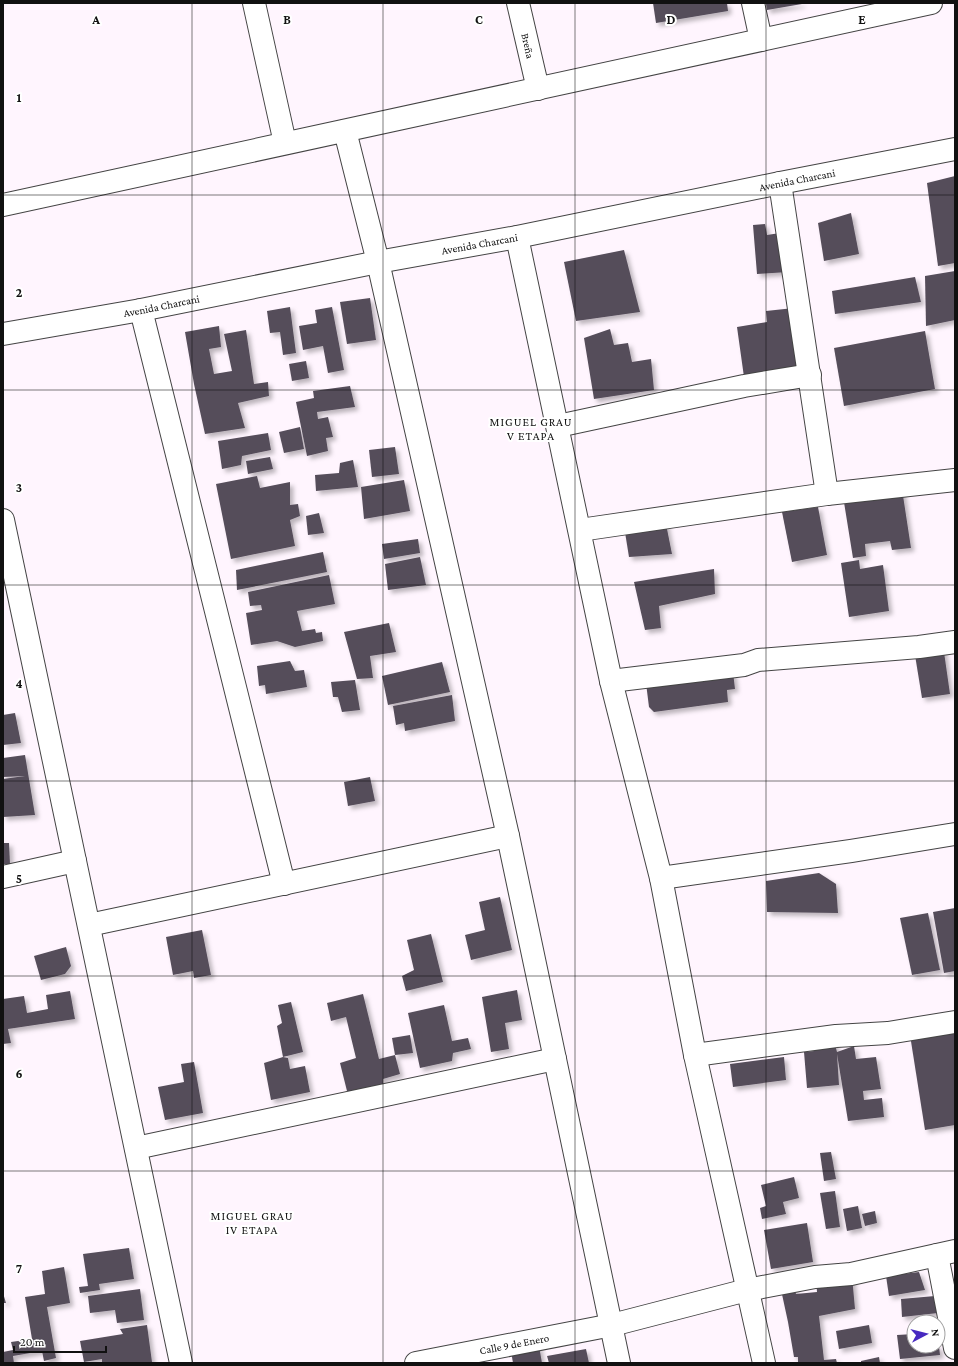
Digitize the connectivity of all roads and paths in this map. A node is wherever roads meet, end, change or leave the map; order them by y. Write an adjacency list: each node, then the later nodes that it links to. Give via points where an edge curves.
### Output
1 (254, 3): 8 (street)
2 (518, 3): 6 (street, Breña)
3 (753, 3): 5 (street)
4 (931, 3): 5 (street)
5 (761, 40): 6 (street)
6 (538, 89): 7 (street)
7 (345, 131): 8 (street); 13 (street)
8 (285, 144): 11 (street)
9 (955, 150): 10 (street, Avenida Charcani)
10 (780, 183): 12 (street, Avenida Charcani); 16 (street)
11 (3, 205)
12 (517, 237): 13 (street, Avenida Charcani); 17 (street)
13 (378, 262): 14 (street, Avenida Charcani); 25 (street)
14 (141, 310): 15 (street, Avenida Charcani); 29 (street)
15 (3, 334)
16 (810, 375): 17 (street, via 744,386); 19 (street)
17 (558, 426): 21 (street)
18 (955, 480): 19 (street)
19 (827, 494): 21 (street)
20 (3, 520): 26 (street)
21 (580, 530): 23 (street)
22 (955, 642): 23 (street, via 758,660 744,665)
23 (611, 681): 28 (street)
24 (955, 834): 28 (street)
25 (508, 836): 29 (street); 33 (street)
26 (75, 861): 27 (street); 30 (street)
27 (3, 877)
28 (661, 878): 32 (street)
29 (284, 884): 30 (street)
30 (89, 925): 34 (street)
31 (955, 1022): 32 (street, via 888,1033 836,1036)
32 (695, 1055): 36 (street)
33 (555, 1059): 34 (street); 37 (street)
34 (136, 1148): 39 (street)
35 (946, 1253): 36 (street, Calle 9 de Enero, via 851,1274 815,1277); 38 (street)
36 (747, 1290): 37 (street, Calle 9 de Enero); 42 (street)
37 (612, 1326): 40 (street, Calle 9 de Enero); 41 (street)
38 (955, 1348)
39 (181, 1363)
40 (416, 1363)
41 (619, 1363)
42 (764, 1363)

